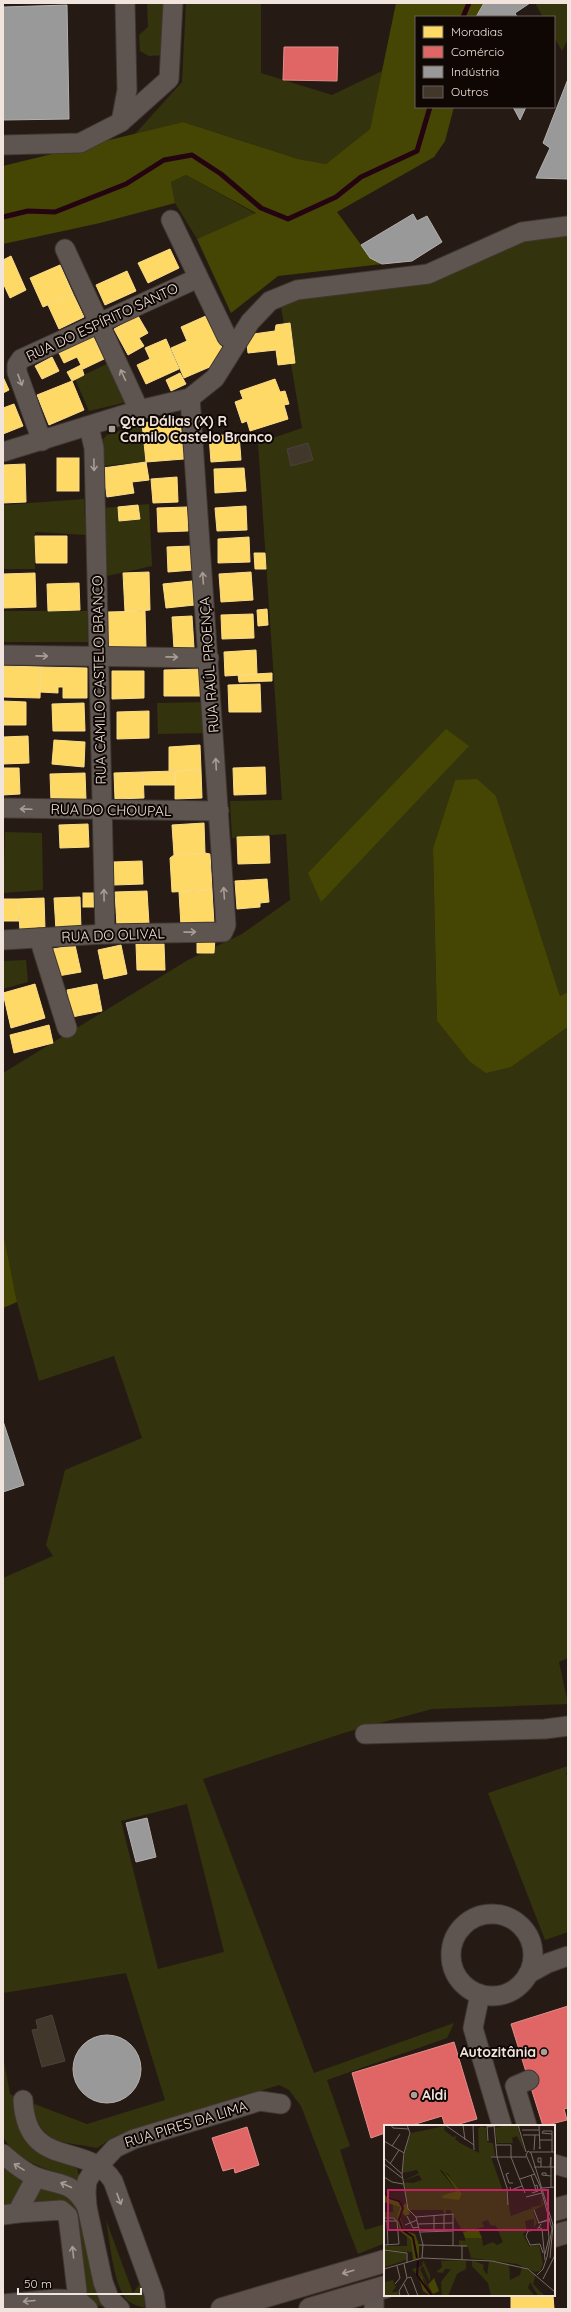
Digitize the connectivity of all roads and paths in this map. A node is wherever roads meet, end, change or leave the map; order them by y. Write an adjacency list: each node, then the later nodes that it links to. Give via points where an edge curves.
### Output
1 (125, 3): 3 (street, via 127,90)
2 (173, 3): 3 (street, via 169,79)
3 (121, 122): 4 (street, via 80,143)
4 (3, 145)
5 (171, 220): 8 (street)
6 (568, 226): 11 (street, via 522,232 428,274 297,290 270,301 250,322 215,378)
7 (65, 249): 9 (street)
8 (198, 278): 9 (street, RUA DO ESPÍRITO SANTO); 10 (street)
9 (99, 323): 12 (street, one-way to 9); 14 (street, RUA DO ESPÍRITO SANTO, one-way to 14, via 21,359 17,364 17,372)
10 (227, 337)
11 (190, 398): 12 (street); 18 (street, RUA RAÚL PROENÇA, one-way to 11)
12 (139, 410): 13 (street)
13 (89, 427): 14 (street); 17 (street, RUA CAMILO CASTELO BRANCO, one-way to 17, via 94,448)
14 (42, 441): 15 (street)
15 (3, 452)
16 (3, 655): 17 (street, one-way to 17)
17 (99, 656): 18 (street, one-way to 18); 20 (street, RUA CAMILO CASTELO BRANCO)
18 (209, 658): 21 (street, RUA RAÚL PROENÇA, one-way to 18)
19 (3, 808): 20 (street, RUA DO CHOUPAL, one-way to 19)
20 (102, 811): 21 (street, RUA DO CHOUPAL); 23 (street, RUA CAMILO CASTELO BRANCO, one-way to 20)
21 (219, 811): 22 (street, RUA RAÚL PROENÇA, one-way to 21, via 226,925)
22 (223, 932): 23 (street, RUA DO OLIVAL, one-way to 22)
23 (105, 934): 24 (street, RUA DO OLIVAL)
24 (39, 938): 25 (street, RUA DO OLIVAL); 26 (street)
25 (3, 940)
26 (67, 1028)
27 (568, 1726): 28 (street, via 545,1729)
28 (365, 1734)
29 (568, 1956): 30 (street)
30 (528, 1974): 31 (street, via 520,1985 508,1993 494,1996); 31 (street, via 532,1948 524,1930 509,1917 483,1914 470,1920 460,1929 451,1954 453,1967 459,1979 468,1988)
31 (480, 1994): 35 (street, via 473,2028)
32 (529, 2080): 36 (street, via 515,2086)
33 (23, 2100): 39 (street, via 24,2115 29,2129 38,2141 48,2148)
34 (281, 2104): 39 (street, RUA PIRES DA LIMA, via 260,2101 134,2140 115,2148)
35 (502, 2125)
36 (527, 2125)
37 (3, 2154): 41 (street, one-way to 37, via 15,2165)
38 (555, 2164): 40 (street)
39 (100, 2166): 43 (street, RUA PIRES DA LIMA, via 88,2182); 54 (street, one-way to 54, via 113,2181 154,2294)
40 (568, 2168)
41 (36, 2177): 43 (street, one-way to 41, via 81,2196 64,2183); 45 (street)
42 (568, 2206): 44 (main road)
43 (87, 2207): 53 (street, RUA PIRES DA LIMA, via 103,2282 109,2298)
44 (555, 2210)
45 (10, 2214): 49 (street, one-way to 45, via 68,2216 61,2210)
46 (568, 2232): 47 (main road)
47 (555, 2236)
48 (384, 2261): 55 (main road, one-way to 55)
49 (76, 2291)
50 (378, 2295): 56 (main road)
51 (3, 2304): 52 (street, one-way to 51, via 78,2300 56,2299)
52 (88, 2309)
53 (120, 2309)
54 (156, 2309)
55 (222, 2309)
56 (310, 2309)

